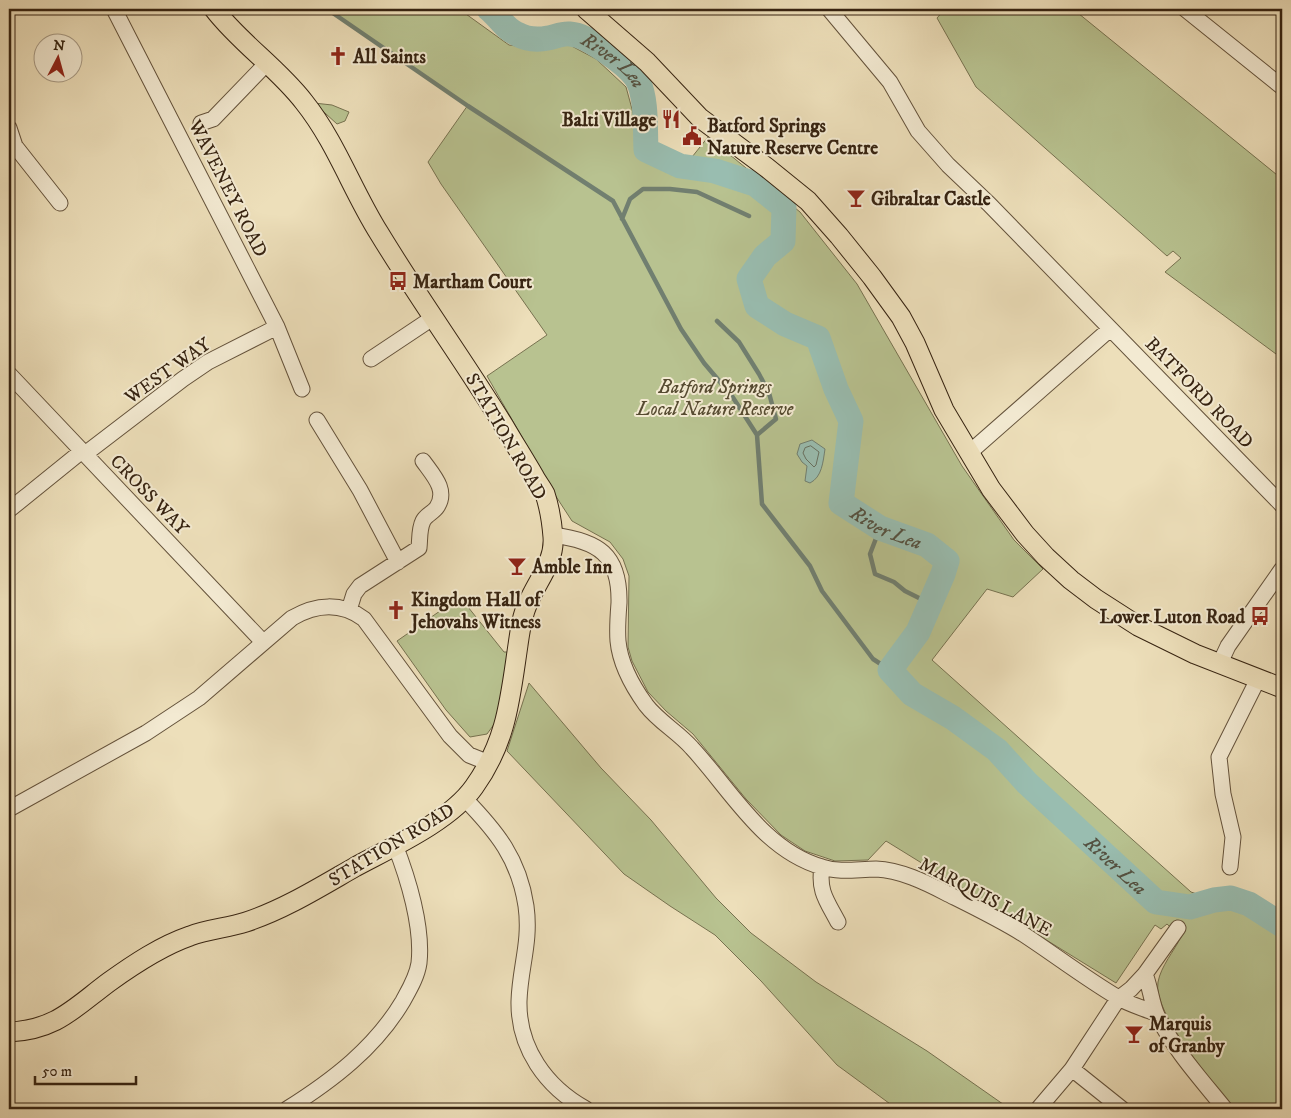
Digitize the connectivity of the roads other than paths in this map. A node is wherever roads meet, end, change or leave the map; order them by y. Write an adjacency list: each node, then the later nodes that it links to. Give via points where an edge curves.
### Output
1 (114, 9): 12 (street, WAVENEY ROAD)
2 (214, 9): 6 (main road, STATION ROAD)
3 (586, 9): 19 (main road, via 647,62 700,118 808,201 839,236 901,317 944,410)
4 (829, 9): 13 (street, BATFORD ROAD, via 890,82 918,131)
5 (1185, 9): 7 (street)
6 (267, 63): 8 (street, via 212,119); 11 (main road, STATION ROAD, via 302,99 326,133 373,224)
7 (1282, 87)
8 (201, 123)
9 (9, 128): 10 (street, via 15,146)
10 (60, 203)
11 (434, 317): 14 (street); 23 (main road, STATION ROAD, via 473,375 544,494)
12 (277, 327): 16 (street, WAVENEY ROAD); 18 (street, WEST WAY, via 189,374)
13 (1110, 329): 19 (street); 21 (street, BATFORD ROAD)
14 (370, 359)
15 (9, 374): 18 (street, CROSS WAY)
16 (302, 389)
17 (317, 420): 24 (street, via 360,490)
18 (83, 453): 22 (street, WEST WAY); 27 (street, CROSS WAY)
19 (969, 453): 28 (main road, via 1025,534 1071,580 1138,626)
20 (423, 461): 24 (street, via 439,484 442,498 437,508 424,519 419,548)
21 (1282, 505)
22 (9, 510)
23 (553, 535): 31 (main road, STATION ROAD, via 550,560 524,613 502,735); 35 (street, MARQUIS LANE, via 591,543 602,551 613,568 618,591 618,642 623,664 646,705 682,737 770,838 787,851)
24 (398, 562): 26 (street, via 360,586)
25 (1282, 569): 28 (street, via 1228,646)
26 (349, 610): 27 (street, via 334,606 303,612); 31 (street, via 364,620 450,736 469,755)
27 (264, 642): 33 (street, via 199,698 154,728)
28 (1220, 663): 29 (main road)
29 (1258, 680): 30 (main road); 36 (street, via 1219,757 1233,837)
30 (1282, 688)
31 (488, 763): 32 (main road, STATION ROAD)
32 (465, 799): 34 (main road, STATION ROAD, via 440,819); 45 (street, via 499,837 520,880 529,931 519,1002 527,1045 550,1083)
33 (9, 809)
34 (394, 845): 42 (main road, STATION ROAD, via 280,908 244,923 190,936 145,958 75,1010 53,1022 26,1032); 44 (street, via 407,879 418,933 420,953 415,975 394,1016 362,1054)
35 (822, 867): 37 (street, via 822,890); 40 (street, MARQUIS LANE, via 892,871 945,892 1021,933)
36 (1230, 867)
37 (838, 922)
38 (1178, 928): 39 (street)
39 (1145, 974): 40 (street); 41 (street)
40 (1118, 999): 41 (street, MARQUIS LANE); 43 (street)
41 (1155, 1013): 48 (street, via 1170,1040)
42 (9, 1032)
43 (1072, 1069): 46 (street); 47 (street)
44 (287, 1109)
45 (586, 1109)
46 (1038, 1109)
47 (1122, 1109)
48 (1225, 1109)

